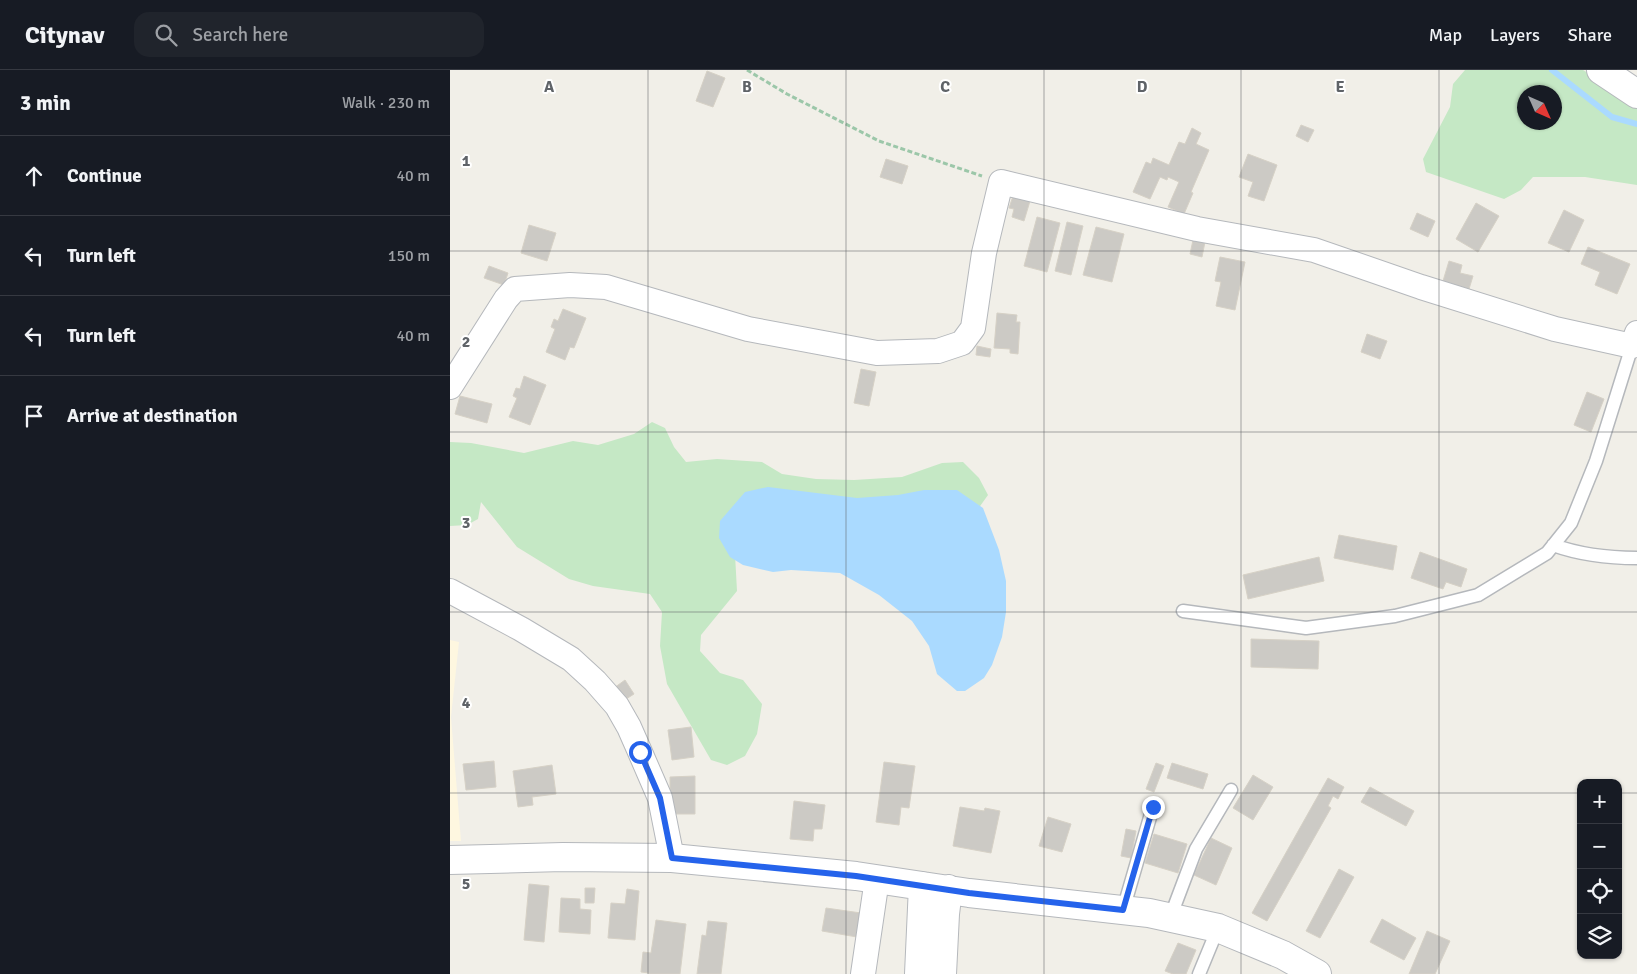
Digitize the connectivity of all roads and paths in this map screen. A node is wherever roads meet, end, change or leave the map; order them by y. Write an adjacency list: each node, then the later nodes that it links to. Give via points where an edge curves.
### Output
1 (747, 70): 4 (path, via 879,141)
2 (1601, 70): 3 (street)
3 (1637, 94)
4 (1001, 182): 5 (street, via 1197,230 1314,250 1555,328); 6 (street, via 984,253 973,328 962,343 938,351 877,353 748,329 606,287 533,287 515,289 506,299)
5 (1635, 340): 7 (lane, via 1596,461 1571,523)
6 (450, 387)
7 (1553, 545): 8 (lane, via 1576,553); 10 (lane, via 1547,553 1478,595 1395,616 1306,628)
8 (1637, 558)
9 (450, 591): 13 (street, via 571,660 601,687 629,728 660,798)
10 (1184, 612)
11 (1231, 790): 18 (lane, via 1196,849)
12 (1153, 807): 17 (lane)
13 (672, 858): 14 (street); 15 (street)
14 (450, 860)
15 (877, 879): 16 (street); 20 (street)
16 (936, 887): 17 (street); 21 (street); 22 (street, via 945,914)
17 (1123, 910): 18 (street)
18 (1170, 918): 19 (street)
19 (1218, 928): 23 (lane); 24 (street)
20 (863, 974)
21 (919, 974)
22 (942, 974)
23 (1199, 974)
24 (1317, 974)

